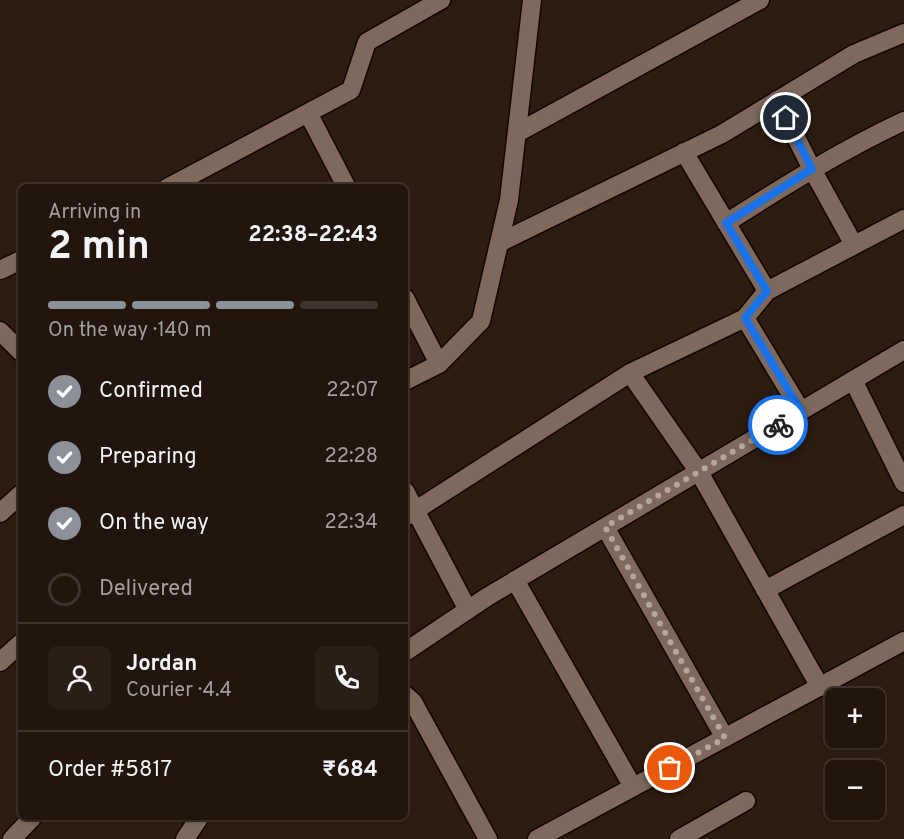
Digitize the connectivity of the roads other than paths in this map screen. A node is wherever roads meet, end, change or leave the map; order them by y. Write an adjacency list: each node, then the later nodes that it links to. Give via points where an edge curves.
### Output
1 (441, 0): 6 (street, via 367,42 351,90)
2 (532, 0): 8 (street)
3 (760, 0): 8 (street)
4 (904, 33): 5 (street, via 854,54)
5 (777, 100): 9 (street); 10 (street)
6 (308, 113): 11 (street); 12 (street)
7 (904, 121): 10 (street)
8 (517, 133): 15 (street)
9 (684, 152): 14 (street); 15 (street)
10 (812, 169): 14 (street); 16 (street)
11 (175, 184)
12 (345, 184)
13 (904, 219): 16 (street)
14 (726, 223): 19 (street)
15 (498, 243): 25 (street, via 481,321)
16 (854, 245): 19 (street)
17 (18, 261): 18 (street)
18 (0, 270)
19 (767, 291): 21 (street)
20 (408, 304): 25 (street)
21 (745, 318): 26 (street); 29 (street)
22 (0, 331): 23 (street)
23 (18, 349)
24 (904, 350): 28 (street)
25 (439, 364): 27 (street)
26 (630, 373): 30 (street); 34 (street)
27 (408, 380)
28 (853, 380): 29 (street); 31 (street)
29 (801, 411): 30 (street)
30 (699, 471): 36 (street); 38 (street)
31 (904, 483)
32 (18, 497): 33 (street)
33 (0, 513)
34 (410, 513): 39 (street)
35 (904, 516): 38 (street)
36 (605, 527): 37 (street); 46 (street)
37 (515, 580): 39 (street); 47 (street)
38 (765, 590): 44 (street)
39 (468, 610): 42 (street)
40 (904, 641): 44 (street)
41 (18, 646): 43 (street)
42 (408, 649)
43 (0, 662)
44 (820, 687): 46 (street)
45 (408, 698): 53 (street)
46 (725, 738): 47 (street)
47 (633, 787): 54 (street)
48 (746, 801): 55 (street)
49 (30, 820): 51 (street)
50 (198, 820): 52 (street)
51 (12, 839)
52 (185, 839)
53 (488, 839)
54 (537, 839)
55 (679, 839)

